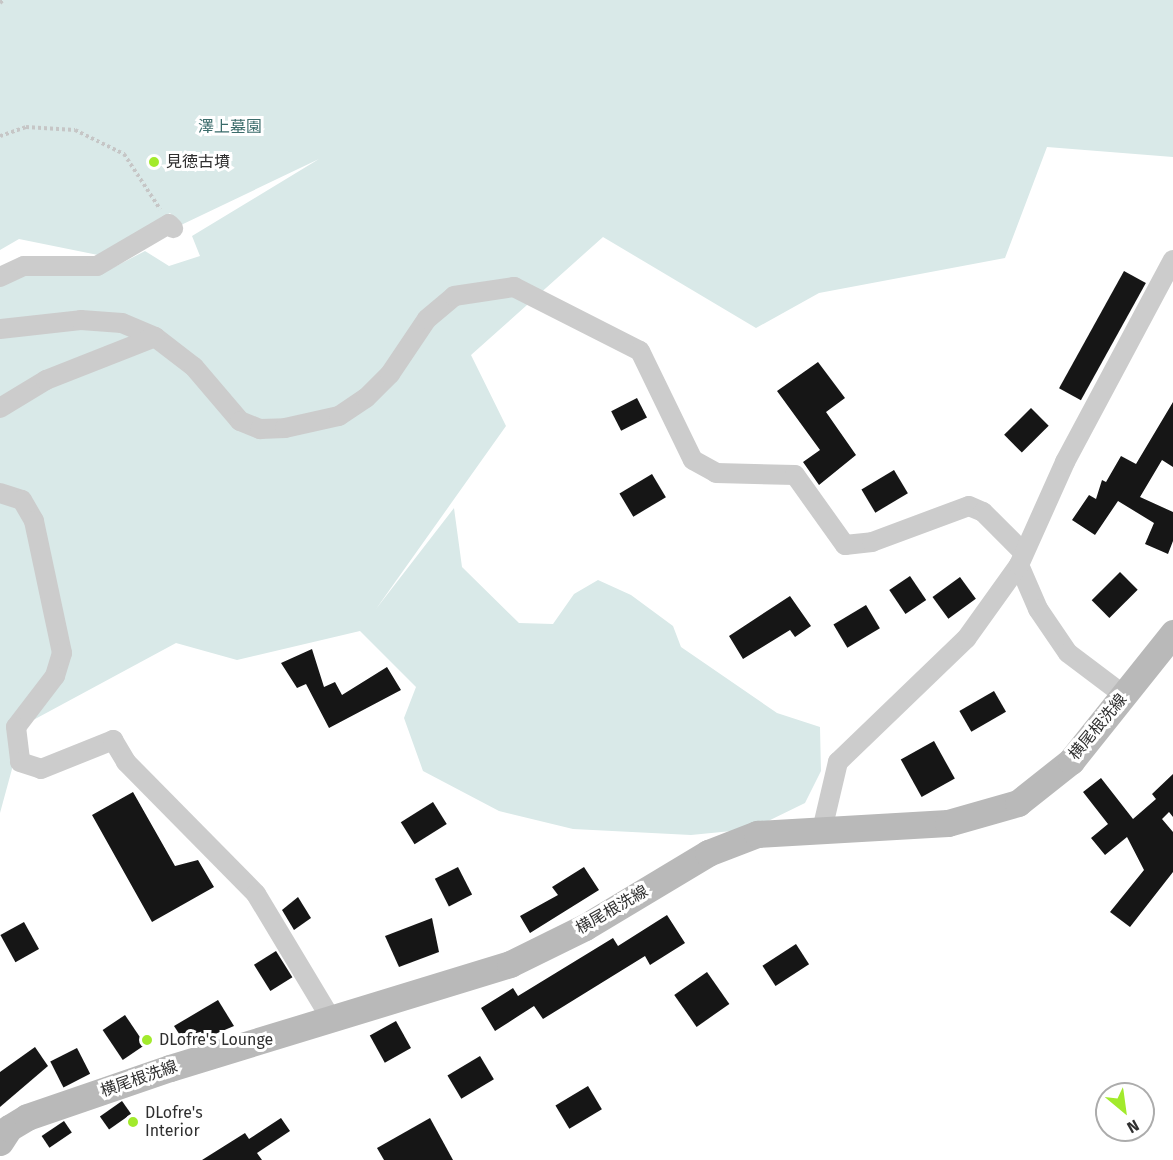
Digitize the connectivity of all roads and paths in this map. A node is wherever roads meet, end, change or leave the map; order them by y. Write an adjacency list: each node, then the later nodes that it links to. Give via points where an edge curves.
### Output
1 (0, 136): 2 (path, via 26,127 75,130 124,154)
2 (171, 226): 4 (street, via 97,266 24,266)
3 (1173, 260): 9 (street, via 1065,462)
4 (0, 277)
5 (0, 330): 6 (street, via 81,320 122,323)
6 (155, 337): 7 (street, via 46,380); 9 (street, via 194,367 240,422 260,429 285,428 339,416 366,398 390,374 427,319 454,296 514,287 640,351 693,460 716,473 795,475 845,545 872,542 969,506 983,512)
7 (0, 408)
8 (0, 493): 13 (street, via 22,500 34,521 62,653 55,676 16,727 20,762 41,769 112,740 126,762 256,894)
9 (1021, 558): 11 (street, via 1038,609 1068,652); 12 (street, via 966,639 838,762)
10 (1173, 633): 11 (main road, 横尾根洗線)
11 (1125, 696): 12 (main road, 横尾根洗線, via 1071,761 1018,803 948,823)
12 (822, 830): 13 (main road, 横尾根洗線, via 757,834 708,852 585,927 510,964)
13 (331, 1019): 14 (main road, 横尾根洗線, via 27,1117 9,1128)
14 (0, 1142)

